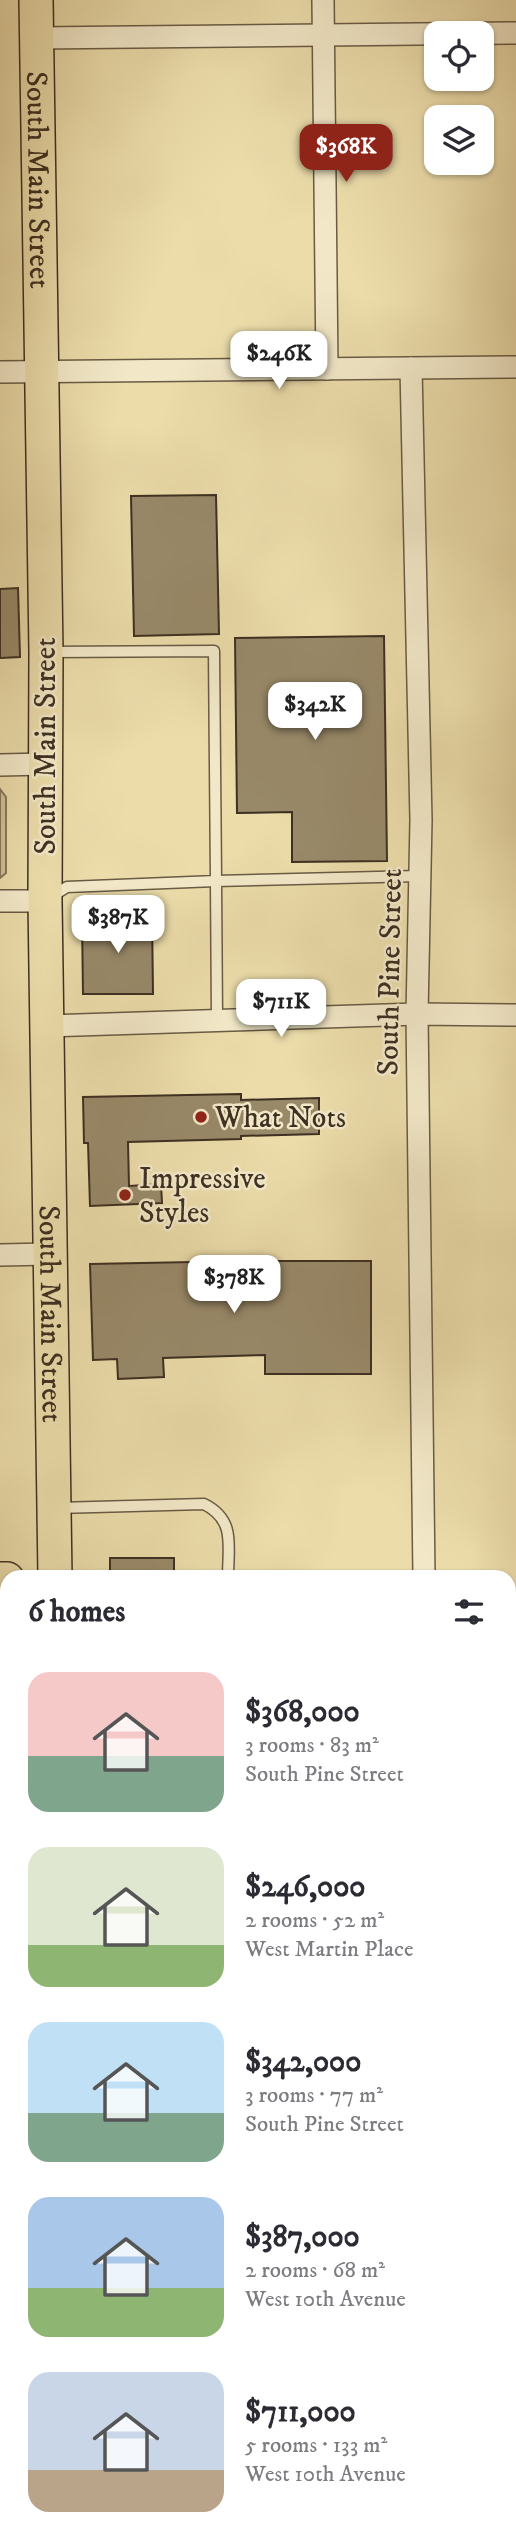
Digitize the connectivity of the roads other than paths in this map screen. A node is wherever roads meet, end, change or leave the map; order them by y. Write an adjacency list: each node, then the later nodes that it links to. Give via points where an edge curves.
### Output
1 (36, 0): 5 (main road, South Main Street)
2 (323, 0): 3 (street)
3 (323, 33): 4 (street); 5 (street); 8 (street)
4 (516, 33)
5 (37, 37): 10 (main road, South Main Street)
6 (516, 367): 7 (street)
7 (411, 368): 8 (street); 14 (street, South Pine Street)
8 (327, 369): 10 (street)
9 (0, 372): 10 (street)
10 (41, 372): 11 (main road, South Main Street)
11 (46, 652): 12 (main road, South Main Street); 15 (lane, via 214,651)
12 (45, 764): 13 (street); 17 (main road, South Main Street)
13 (0, 765)
14 (420, 876): 15 (lane); 18 (street, South Pine Street)
15 (216, 881): 17 (lane, via 67,887); 20 (lane)
16 (0, 901): 17 (street)
17 (45, 901): 21 (main road, South Main Street)
18 (417, 1014): 19 (street); 20 (street); 27 (street, South Pine Street)
19 (516, 1015)
20 (217, 1020): 21 (street)
21 (47, 1026): 22 (main road, South Main Street)
22 (50, 1254): 23 (street); 24 (main road, South Main Street)
23 (0, 1255)
24 (54, 1508): 25 (main road, South Main Street); 26 (lane, via 204,1504 218,1511 228,1527)
25 (55, 1570)
26 (228, 1570)
27 (424, 1570)

